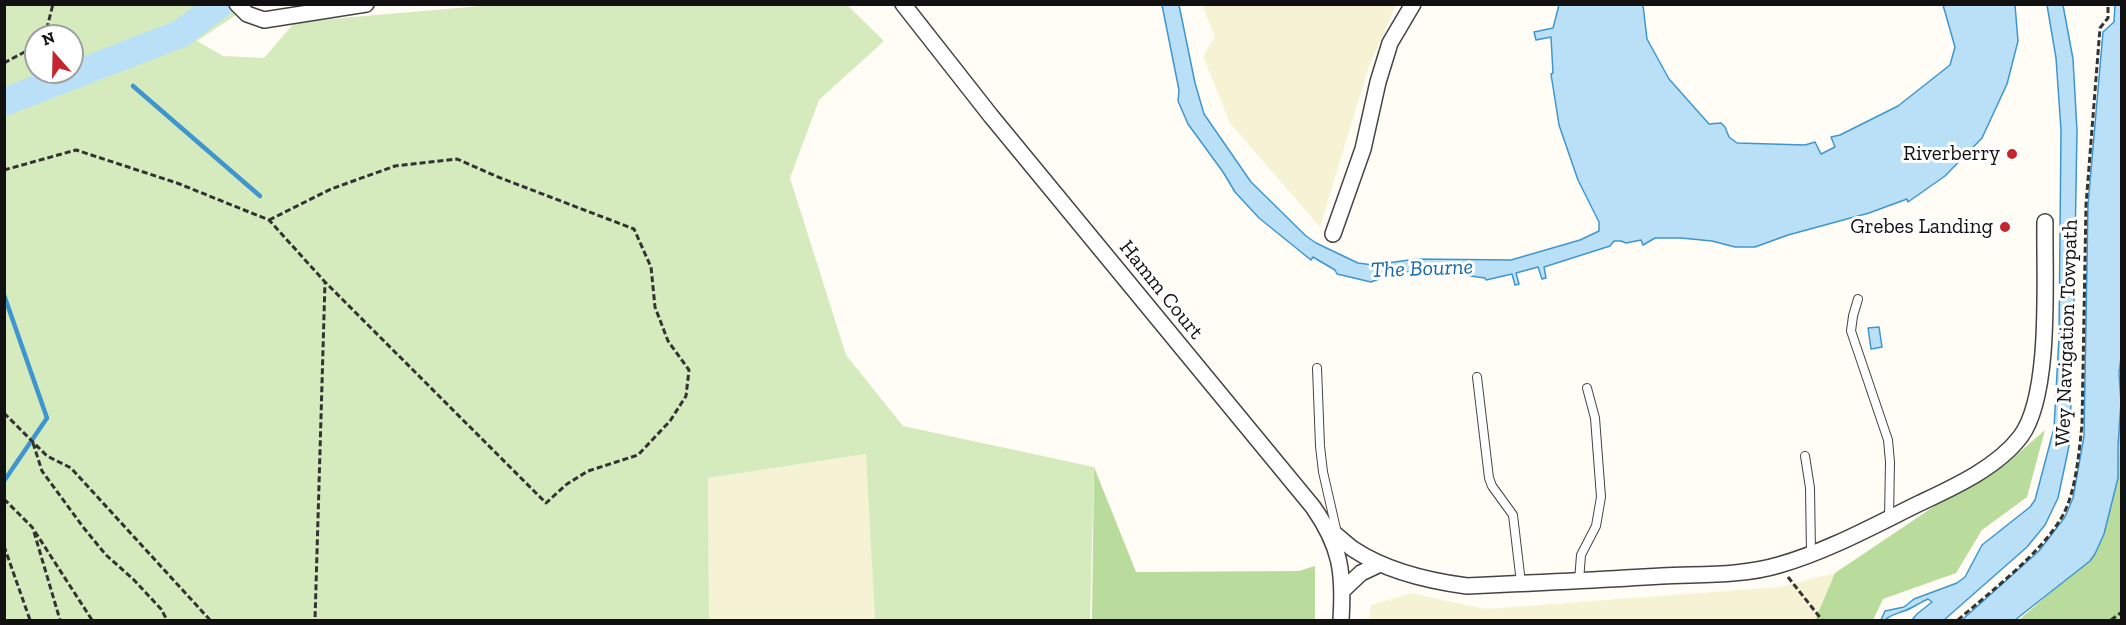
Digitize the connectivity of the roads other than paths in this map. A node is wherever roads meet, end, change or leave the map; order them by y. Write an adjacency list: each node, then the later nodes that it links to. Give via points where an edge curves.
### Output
1 (237, 4): 2 (street, via 264,20)
2 (366, 4)
3 (903, 4): 13 (street, Hamm Court)
4 (1413, 4): 6 (street, via 1390,43 1363,149)
5 (2044, 222): 12 (street, via 2043,357 2036,404 2022,436 1995,462 1958,485)
6 (1333, 234)
7 (1858, 299): 12 (lane, via 1851,331 1888,440)
8 (1317, 368): 13 (lane, via 1320,446)
9 (1477, 377): 17 (lane, via 1489,478 1513,515)
10 (1587, 388): 16 (lane, via 1595,418 1601,497 1596,526 1581,555)
11 (1805, 456): 14 (lane, via 1810,488)
12 (1889, 518): 14 (street)
13 (1333, 532): 15 (street); 18 (street, Hamm Court)
14 (1811, 553): 16 (street, via 1779,565 1734,573)
15 (1380, 564): 17 (street, via 1444,583); 18 (street, via 1361,573)
16 (1579, 580): 17 (street)
17 (1521, 583)
18 (1342, 590): 19 (street, Hamm Court)
19 (1341, 621)

